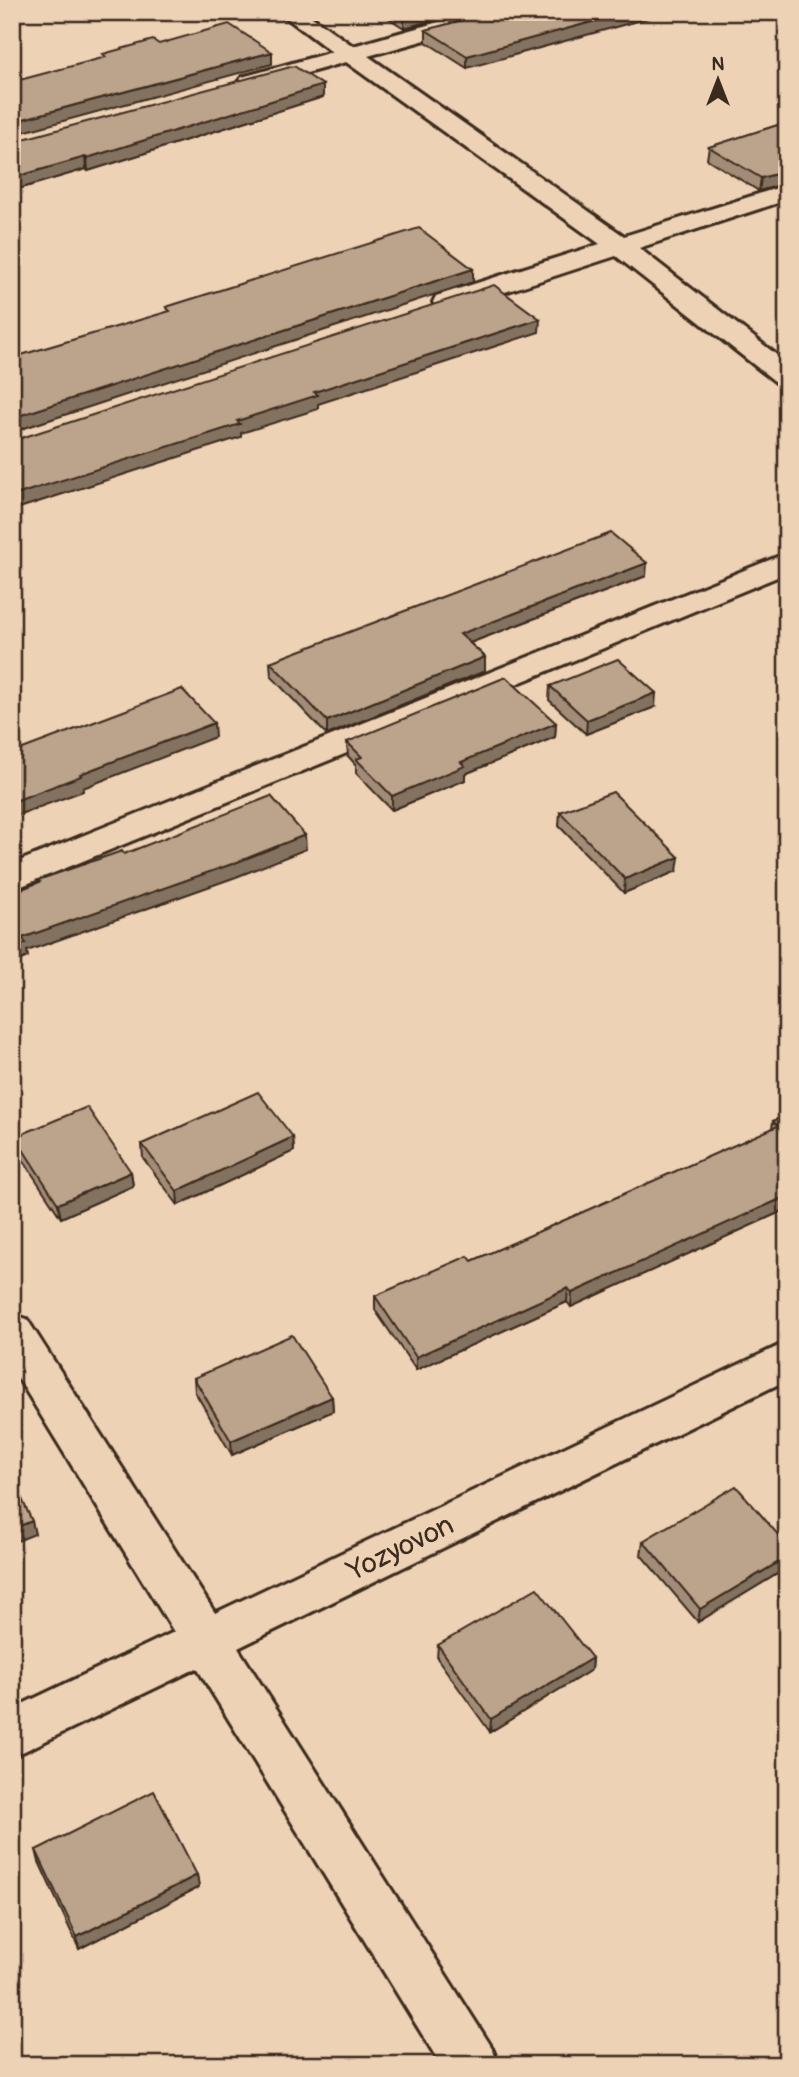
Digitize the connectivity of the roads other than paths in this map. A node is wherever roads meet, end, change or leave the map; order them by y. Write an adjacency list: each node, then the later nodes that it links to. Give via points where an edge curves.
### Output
1 (290, 12): 3 (street)
2 (500, 12): 3 (street)
3 (353, 55): 4 (street); 6 (street)
4 (235, 86)
5 (787, 192): 6 (street)
6 (619, 245): 7 (street); 8 (street)
7 (421, 310)
8 (787, 377)
9 (787, 562): 10 (street)
10 (12, 878)
11 (12, 1331): 13 (street)
12 (787, 1360): 13 (street, Yozyovon)
13 (207, 1640): 14 (street, Yozyovon); 15 (street)
14 (12, 1734)
15 (472, 2065)

